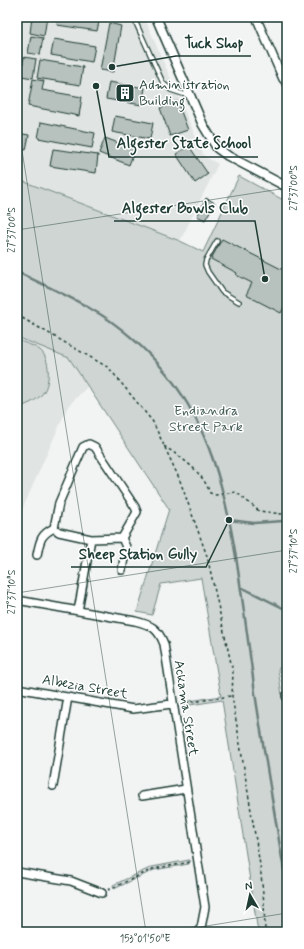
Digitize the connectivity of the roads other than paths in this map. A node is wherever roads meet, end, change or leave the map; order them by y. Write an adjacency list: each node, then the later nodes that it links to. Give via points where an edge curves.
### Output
1 (136, 17): 5 (lane, via 136,23 163,83 171,90)
2 (156, 17): 5 (street)
3 (256, 17): 4 (street, via 282,79)
4 (287, 83)
5 (190, 96): 6 (street, via 217,148)
6 (287, 187)
7 (217, 241): 8 (lane, via 205,265 222,292)
8 (238, 302)
9 (54, 528): 10 (street, via 59,503 83,447 89,444 95,447 136,507 135,517); 11 (street, via 59,532); 12 (street, via 41,537)
10 (122, 538): 11 (street); 13 (street, via 126,547)
11 (91, 539): 15 (street)
12 (37, 555)
13 (122, 570)
14 (17, 600): 15 (street, Ackama Street)
15 (78, 611): 18 (street, Ackama Street, via 149,624 160,633 164,644)
16 (17, 688): 17 (street, Albezia Street)
17 (68, 697): 18 (street, Albezia Street, via 133,709); 19 (street)
18 (172, 704): 20 (street, Ackama Street)
19 (52, 786)
20 (186, 789): 21 (street); 24 (street, Ackama Street, via 205,907 201,928)
21 (142, 796)
22 (17, 872): 23 (street, via 71,881)
23 (102, 893)
24 (197, 932)

